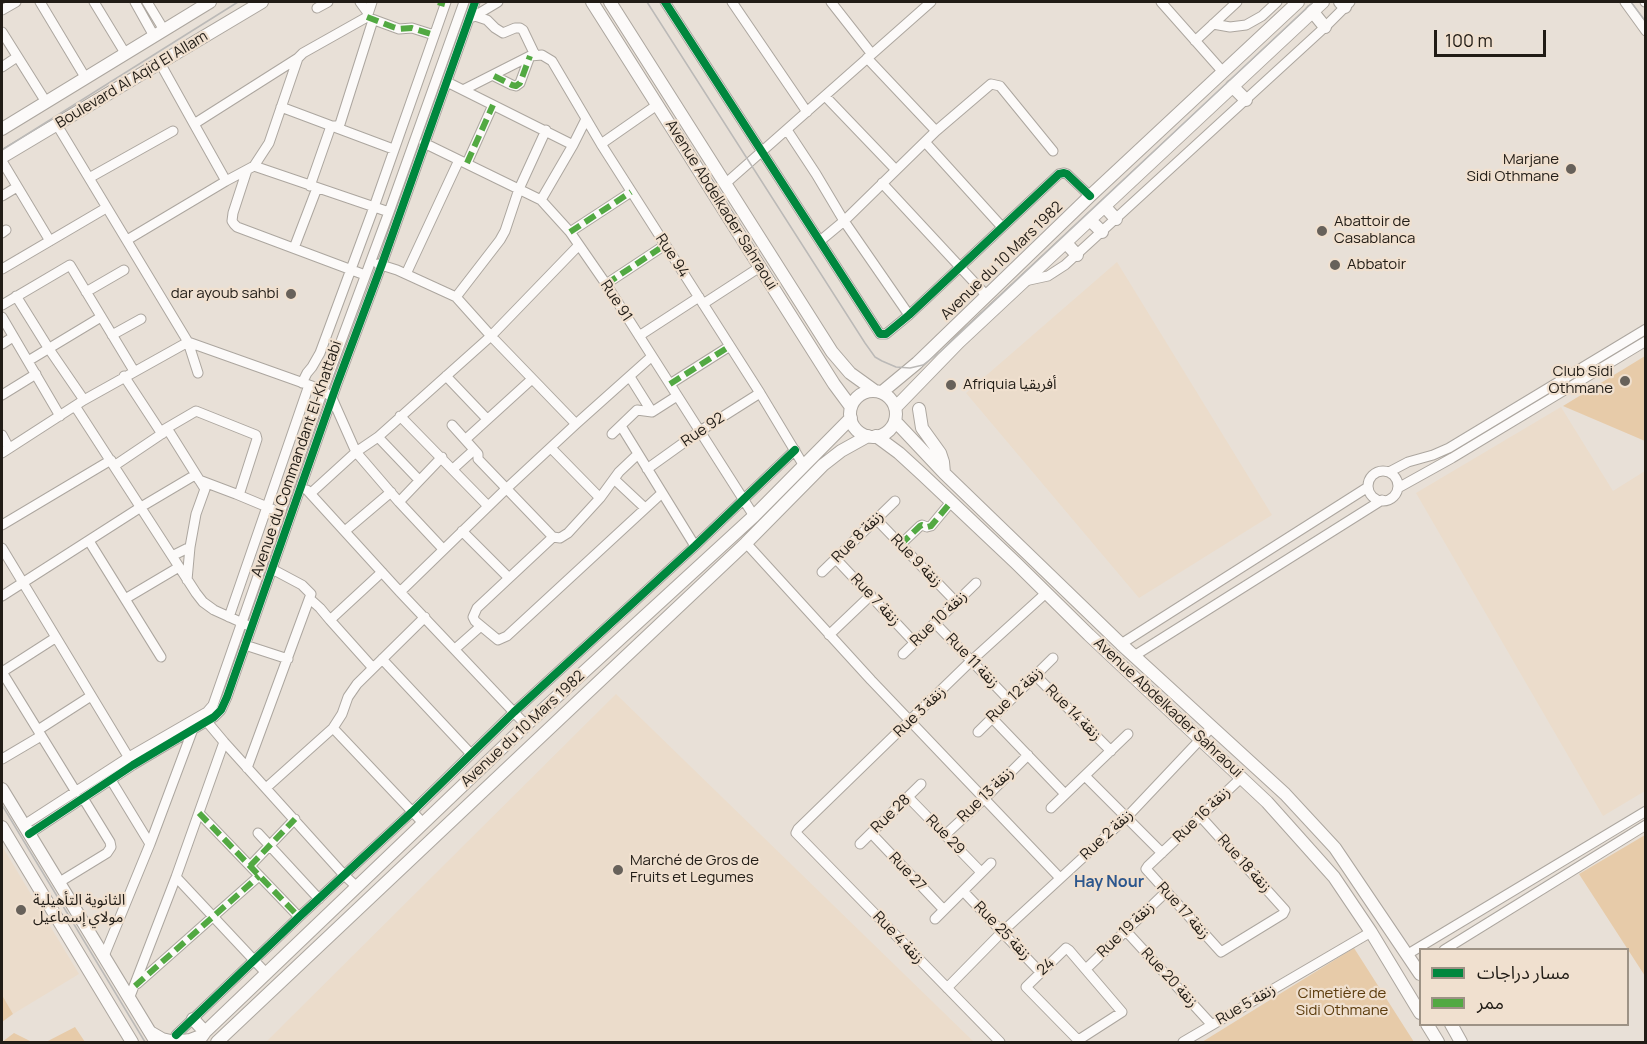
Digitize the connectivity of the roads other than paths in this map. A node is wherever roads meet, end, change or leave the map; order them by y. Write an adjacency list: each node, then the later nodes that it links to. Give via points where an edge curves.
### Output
1 (16, 2): 29 (street)
2 (40, 2): 49 (street)
3 (94, 2): 40 (street)
4 (135, 2): 37 (street)
5 (147, 2): 37 (street)
6 (210, 2): 37 (main road, Boulevard Al Aqid El Allam)
7 (262, 2): 45 (main road, Boulevard Al Aqid El Allam)
8 (328, 2): 28 (street)
9 (360, 2): 31 (street)
10 (372, 2): 31 (street)
11 (443, 2): 38 (street)
12 (464, 2): 94 (street, Avenue du Commandant El-Khattabi)
13 (475, 2): 32 (street, Avenue du Commandant El-Khattabi)
14 (498, 2): 32 (street)
15 (592, 2): 57 (main road, Avenue Abdelkader Sahraoui)
16 (610, 2): 83 (main road, Avenue Abdelkader Sahraoui)
17 (665, 2): 75 (street)
18 (732, 2): 59 (street)
19 (831, 2): 42 (street)
20 (930, 2): 42 (street)
21 (1237, 2): 33 (street)
22 (1277, 2): 33 (street, via 1246,25)
23 (1298, 2): 47 (main road, Avenue du 10 Mars 1982)
24 (1323, 2): 30 (main road, Avenue du 10 Mars 1982)
25 (1625, 2): 35 (street)
26 (1166, 3): 39 (street)
27 (1345, 3): 34 (street)
28 (317, 8)
29 (2, 10)
30 (1312, 11): 34 (main road); 51 (main road, Avenue du 10 Mars 1982)
31 (369, 17): 38 (street, via 399,29 412,27); 44 (street); 63 (street, via 340,124)
32 (472, 18): 41 (street, via 487,20 504,33 520,28); 50 (street, Avenue du Commandant El-Khattabi)
33 (1213, 24): 39 (street)
34 (1325, 27): 54 (street)
35 (1646, 31)
36 (2, 32): 43 (street)
37 (159, 33): 40 (main road, Boulevard Al Aqid El Allam)
38 (434, 35): 73 (street)
39 (1196, 41): 47 (street)
40 (125, 53): 49 (main road, Boulevard Al Aqid El Allam)
41 (533, 55): 48 (street); 48 (street, via 516,86); 60 (street, Rue 94, via 552,61)
42 (869, 55): 53 (street); 68 (street)
43 (17, 57): 46 (street); 55 (street)
44 (298, 58): 58 (street); 61 (street)
45 (160, 63): 61 (street); 62 (main road, Boulevard Al Aqid El Allam)
46 (2, 67)
47 (1223, 72): 89 (main road, Avenue du 10 Mars 1982)
48 (494, 76): 52 (street)
49 (85, 77): 55 (main road, Boulevard Al Aqid El Allam)
50 (447, 82): 52 (street); 70 (street, Avenue du Commandant El-Khattabi)
51 (1232, 86): 54 (main road); 92 (main road, Avenue du 10 Mars 1982)
52 (463, 90): 56 (street)
53 (825, 96): 59 (street); 79 (street)
54 (1246, 100): 95 (street)
55 (46, 102): 64 (main road, Boulevard Al Aqid El Allam)
56 (494, 105): 65 (street); 77 (street)
57 (657, 105): 71 (street); 111 (main road, Avenue Abdelkader Sahraoui)
58 (281, 107): 63 (street); 78 (street, via 270,143)
59 (807, 112): 66 (street)
60 (586, 119): 71 (street, Rue 94); 72 (street)
61 (194, 124): 81 (street)
62 (57, 125): 76 (main road, Boulevard Al Aqid El Allam); 80 (street)
63 (331, 126): 73 (street); 85 (street)
64 (2, 129)
65 (546, 130): 72 (street); 86 (street)
66 (787, 130): 75 (street); 97 (street)
67 (172, 131): 80 (street)
68 (936, 131): 69 (street); 74 (street, via 993,83 1000,86)
69 (925, 142): 79 (street); 98 (street)
70 (424, 143): 77 (street, Rue 91); 110 (street, Avenue du Commandant El-Khattabi)
71 (601, 144): 87 (street, Rue 94)
72 (573, 145): 90 (street)
73 (393, 149): 91 (street)
74 (1053, 151)
75 (762, 152): 83 (street); 103 (street)
76 (2, 159): 84 (street)
77 (463, 162): 86 (street, Rue 91); 116 (street)
78 (250, 168): 81 (street); 85 (street); 107 (street, via 232,221 237,227)
79 (896, 170): 82 (street)
80 (89, 178): 93 (street)
81 (226, 181): 101 (street)
82 (882, 183): 97 (street); 112 (street)
83 (725, 184): 152 (main road, Avenue Abdelkader Sahraoui, via 836,357 850,373)
84 (17, 187): 88 (street); 102 (street)
85 (313, 187): 91 (street); 107 (street)
86 (519, 189): 90 (street, Rue 91); 123 (street, via 500,240)
87 (631, 192): 99 (street); 106 (street, Rue 94)
88 (2, 196)
89 (1090, 196): 98 (street, via 1067,174 1059,174); 122 (main road, Avenue du 10 Mars 1982)
90 (541, 200): 99 (street, Rue 91)
91 (374, 207): 94 (street); 115 (street)
92 (1105, 207): 95 (main road); 96 (main road, Avenue du 10 Mars 1982)
93 (106, 208): 101 (street); 102 (street)
94 (389, 213): 109 (street, Avenue du Commandant El-Khattabi)
95 (1116, 219): 100 (street)
96 (1090, 220): 100 (main road); 104 (main road, Avenue du 10 Mars 1982)
97 (844, 221): 103 (street); 126 (street)
98 (1002, 227): 112 (street)
99 (570, 232): 105 (street, Rue 91)
100 (1102, 232): 108 (street)
101 (127, 240): 136 (street)
102 (50, 241): 113 (street)
103 (820, 241): 126 (street, via 880,334 886,334)
104 (1066, 243): 108 (main road); 118 (main road, Avenue du 10 Mars 1982)
105 (579, 245): 119 (street, Rue 91); 132 (street)
106 (665, 245): 119 (street); 124 (street, Rue 94)
107 (294, 248): 115 (street)
108 (1077, 255): 118 (street, via 1054,273)
109 (370, 263): 110 (street); 117 (street, Avenue du Commandant El-Khattabi)
110 (382, 264): 116 (street); 156 (street, Avenue du Commandant El-Khattabi)
111 (760, 267): 124 (street); 161 (main road, Avenue Abdelkader Sahraoui)
112 (961, 267): 122 (street); 126 (street)
113 (2, 269)
114 (124, 270): 120 (street)
115 (350, 270): 117 (street); 149 (street, via 320,353 307,373)
116 (406, 274): 123 (street)
117 (365, 275): 151 (street, Avenue du Commandant El-Khattabi)
118 (1025, 280): 158 (main road, Avenue du 10 Mars 1982)
119 (606, 284): 133 (street, Rue 91)
120 (86, 292): 121 (street, via 70,265); 127 (street)
121 (16, 296): 125 (street); 139 (street)
122 (986, 296): 152 (main road, Avenue du 10 Mars 1982, via 917,363)
123 (456, 297): 132 (street)
124 (701, 301): 133 (street); 138 (street, Rue 94)
125 (2, 305)
126 (909, 315)
127 (101, 317): 131 (street); 139 (street)
128 (2, 318): 134 (street)
129 (141, 319): 131 (street)
130 (1646, 329): 187 (street, via 1449,448)
131 (112, 335): 142 (street)
132 (491, 336): 146 (street); 148 (street)
133 (639, 336): 140 (street, Rue 91)
134 (13, 337): 137 (street); 141 (street)
135 (1646, 341): 194 (street)
136 (188, 342): 142 (street); 144 (street); 149 (street)
137 (2, 344)
138 (730, 346): 150 (street); 153 (street, Rue 94)
139 (49, 349): 141 (street); 157 (street)
140 (651, 357): 147 (street); 150 (street, Rue 91)
141 (28, 361): 143 (street)
142 (134, 371): 145 (street)
143 (36, 374): 154 (street); 162 (street)
144 (198, 374)
145 (124, 376): 157 (street); 170 (street)
146 (446, 376): 163 (street); 164 (street)
147 (630, 377): 160 (street); 167 (street)
148 (532, 379): 164 (street); 167 (street)
149 (306, 384): 151 (street); 208 (street)
150 (670, 384): 155 (street, Rue 91)
151 (323, 390): 156 (street); 210 (street, Avenue du Commandant El-Khattabi)
152 (878, 392): 158 (main road, via 893,401); 161 (main road, via 861,394)
153 (760, 393): 169 (street, Rue 92); 179 (street, Rue 94)
154 (2, 395)
155 (677, 396): 160 (street); 169 (street, Rue 91)
156 (333, 398): 180 (street); 192 (street, Avenue du Commandant El-Khattabi)
157 (80, 403): 162 (street); 183 (street)
158 (895, 408): 165 (main road)
159 (919, 409): 188 (main road, via 922,428 942,457)
160 (652, 412): 168 (street, via 637,410)
161 (851, 413): 173 (main road, via 857,430); 184 (main road, Avenue du 10 Mars 1982)
162 (60, 416): 177 (street)
163 (400, 416): 174 (street); 182 (street)
164 (487, 419): 175 (street)
165 (895, 421): 173 (main road, via 888,431); 188 (main road, Avenue Abdelkader Sahraoui)
166 (452, 424): 175 (street)
167 (576, 424): 176 (street)
168 (621, 426): 171 (street); 181 (street)
169 (700, 431): 186 (street, Rue 92); 201 (street, Rue 91)
170 (161, 433): 183 (street); 189 (street, via 170,433); 199 (street, via 196,411 256,435)
171 (612, 434)
172 (2, 435): 177 (street)
173 (872, 436): 205 (main road, Avenue Abdelkader Sahraoui, via 899,453); 218 (main road, Avenue du 10 Mars 1982, via 841,451 824,465)
174 (378, 437): 180 (street); 191 (street)
175 (465, 439): 178 (street)
176 (550, 448): 195 (street); 200 (street)
177 (5, 450)
178 (474, 450): 185 (street); 195 (street)
179 (795, 450): 184 (street, Rue 94); 201 (street)
180 (356, 452): 196 (street); 197 (street)
181 (638, 454): 186 (street); 190 (street)
182 (442, 457): 185 (street); 191 (street)
183 (112, 463): 207 (street); 213 (street)
184 (804, 466): 211 (main road, Avenue du 10 Mars 1982)
185 (453, 469): 206 (street)
186 (646, 469): 198 (street)
187 (1389, 472): 193 (street, via 1374,474); 194 (street)
188 (944, 473): 250 (main road, Avenue Abdelkader Sahraoui)
189 (197, 477): 199 (street); 207 (street); 222 (street, via 205,489)
190 (614, 479): 200 (street); 209 (street)
191 (419, 480): 204 (street)
192 (302, 485): 197 (street); 227 (street, Avenue du Commandant El-Khattabi)
193 (1368, 487): 202 (street, via 1373,496); 250 (street)
194 (1398, 488): 202 (street, via 1393,497)
195 (506, 489): 206 (street); 216 (street)
196 (391, 492): 204 (street); 214 (street)
197 (311, 493): 214 (street)
198 (662, 493): 209 (street); 220 (street)
199 (239, 495): 208 (street)
200 (600, 498): 216 (street, via 564,537)
201 (744, 500): 211 (street, Rue 91); 220 (street)
202 (1382, 500): 254 (street)
203 (895, 501): 212 (street, Rue 8 زنقة)
204 (399, 502): 223 (street)
205 (951, 502): 219 (street, via 931,526 920,526); 235 (main road, Avenue Abdelkader Sahraoui)
206 (488, 506): 215 (street)
207 (141, 507): 217 (street); 224 (street)
208 (267, 507): 210 (street); 241 (street)
209 (645, 508): 246 (street, via 507,636 498,640)
210 (279, 513): 245 (street, Avenue du Commandant El-Khattabi)
211 (754, 516): 269 (main road, Avenue du 10 Mars 1982)
212 (876, 519): 219 (street, Rue 9 زنقة); 225 (street, Rue 8 زنقة)
213 (2, 525)
214 (345, 531): 228 (street)
215 (462, 531): 223 (street); 230 (street)
216 (553, 537): 230 (street)
217 (89, 541): 232 (street); 238 (street)
218 (746, 543): 247 (street); 356 (main road, Avenue du 10 Mars 1982)
219 (900, 545): 240 (street, Rue 9 زنقة)
220 (695, 546): 265 (street)
221 (2, 548): 232 (street)
222 (190, 548): 224 (street); 231 (street)
223 (443, 549): 234 (street)
224 (172, 556): 226 (street)
225 (836, 559): 229 (street, Rue 8 زنقة); 236 (street, Rue 7 زنقة)
226 (179, 567): 231 (street); 238 (street)
227 (272, 569): 239 (street, via 309,590); 245 (street, Avenue du Commandant El-Khattabi)
228 (382, 572): 234 (street); 243 (street)
229 (822, 572)
230 (510, 578): 246 (street, via 477,608 473,617)
231 (187, 579): 241 (street, via 203,602)
232 (23, 583): 237 (street); 248 (street)
233 (976, 583): 240 (street, Rue 10 زنقة)
234 (400, 592): 242 (street)
235 (1046, 592): 259 (street, Rue 3 زنقة); 276 (main road, Avenue Abdelkader Sahraoui)
236 (871, 595): 247 (street); 249 (street, Rue 7 زنقة)
237 (2, 596)
238 (125, 599): 255 (street)
239 (310, 599): 243 (street); 257 (street)
240 (956, 602): 244 (street, Rue 10 زنقة)
241 (229, 617): 245 (street)
242 (425, 618): 252 (street); 258 (street)
243 (330, 620): 260 (street)
244 (935, 622): 249 (street, Rue 10 زنقة); 259 (street, Rue 11 زنقة)
245 (247, 625): 251 (street, Avenue du Commandant El-Khattabi); 267 (street, Avenue du Commandant El-Khattabi)
246 (481, 626): 252 (street)
247 (829, 635): 268 (street)
248 (55, 638): 261 (street); 263 (street)
249 (914, 642): 253 (street, Rue 10 زنقة)
250 (1121, 644): 254 (main road, Avenue Abdelkader Sahraoui)
251 (245, 645): 257 (street); 267 (street, Avenue du Commandant El-Khattabi, via 221,710)
252 (455, 649): 265 (street)
253 (903, 654)
254 (1134, 656): 270 (main road, Avenue Abdelkader Sahraoui)
255 (161, 657)
256 (1053, 658): 262 (street, Rue 12 زنقة)
257 (288, 659): 283 (street)
258 (382, 659): 260 (street); 279 (street)
259 (971, 661): 264 (street, Rue 11 زنقة); 268 (street, Rue 3 زنقة)
260 (373, 668): 271 (street, via 348,697)
261 (2, 672): 274 (street)
262 (1035, 675): 264 (street, Rue 12 زنقة); 278 (street, Rue 14 زنقة)
263 (92, 696): 274 (street); 282 (street)
264 (1009, 700): 266 (street, Rue 12 زنقة)
265 (514, 712): 269 (street); 279 (street)
266 (991, 717): 273 (street, Rue 12 زنقة); 280 (street, Rue 13 زنقة)
267 (204, 719): 272 (street, Avenue du Commandant El-Khattabi); 277 (street); 282 (street, Avenue du Commandant El-Khattabi)
268 (911, 721): 293 (street); 306 (street, Rue 3 زنقة)
269 (526, 725): 301 (main road, Avenue du 10 Mars 1982)
270 (1212, 727): 276 (street, Rue 2 زنقة); 337 (main road, Avenue Abdelkader Sahraoui, via 1285,794 1335,848)
271 (333, 728): 288 (street); 296 (street)
272 (193, 729): 282 (street, Avenue du Commandant El-Khattabi); 309 (street)
273 (978, 732)
274 (39, 733): 281 (street); 291 (street)
275 (1128, 734): 278 (street)
276 (1201, 739): 285 (main road, Avenue Abdelkader Sahraoui); 298 (street, Rue 2 زنقة)
277 (224, 742): 283 (street); 297 (street)
278 (1111, 751): 284 (street)
279 (471, 754): 296 (street)
280 (1028, 755): 290 (street, Rue 13 زنقة); 293 (street, Rue 13 زنقة)
281 (2, 759)
282 (131, 761): 286 (street, Avenue du Commandant El-Khattabi); 291 (street, Avenue du Commandant El-Khattabi)
283 (247, 768): 288 (street)
284 (1085, 776): 290 (street); 298 (street, Rue 16 زنقة)
285 (1242, 777): 299 (street, Rue 16 زنقة); 334 (main road, Avenue Abdelkader Sahraoui, via 1323,862)
286 (111, 780): 291 (street, Avenue du Commandant El-Khattabi); 309 (street)
287 (921, 784): 292 (street, Rue 28)
288 (266, 788): 300 (street)
289 (2, 789): 304 (main road)
290 (1065, 794): 294 (street)
291 (80, 795): 304 (street, Avenue du Commandant El-Khattabi); 321 (street, via 111,847)
292 (908, 797): 307 (street, Rue 28); 308 (street, Rue 29)
293 (985, 798): 308 (street, Rue 13 زنقة); 320 (street)
294 (1051, 808)
295 (1646, 811): 326 (street)
296 (412, 812): 301 (street); 317 (street)
297 (199, 813): 314 (street); 319 (street)
298 (1127, 817): 312 (street, Rue 16 زنقة); 320 (street, Rue 2 زنقة)
299 (1201, 817): 312 (street, Rue 16 زنقة); 336 (street, Rue 18 زنقة, via 1285,912)
300 (295, 819): 311 (street); 317 (street)
301 (423, 824): 322 (main road, Avenue du 10 Mars 1982)
302 (1646, 825): 328 (street)
303 (2, 827): 355 (main road)
304 (26, 830): 321 (main road)
305 (258, 833): 311 (street)
306 (796, 833): 345 (street, Rue 4 زنقة)
307 (871, 833): 310 (street, Rue 28); 327 (street, Rue 27)
308 (945, 835): 316 (street, Rue 29)
309 (150, 844): 338 (street)
310 (860, 844)
311 (269, 846): 314 (street); 325 (street)
312 (1162, 853): 315 (street, Rue 16 زنقة)
313 (991, 863): 316 (street)
314 (250, 866): 318 (street)
315 (1146, 869): 324 (street, Rue 17 زنقة)
316 (981, 872): 323 (street)
317 (344, 875): 322 (street); 325 (street)
318 (259, 876): 329 (street); 330 (street)
319 (176, 877): 329 (street); 344 (street)
320 (1060, 878): 333 (street, Rue 2 زنقة)
321 (58, 883): 338 (main road)
322 (357, 887): 343 (main road, Avenue du 10 Mars 1982)
323 (963, 891): 327 (street); 333 (street, Rue 25 زنقة)
324 (1166, 892): 332 (street, Rue 19 زنقة); 336 (street, Rue 17 زنقة)
325 (318, 899): 330 (street)
326 (1492, 903): 328 (street); 337 (street)
327 (944, 910): 331 (street)
328 (1499, 915): 335 (street)
329 (214, 917): 339 (street); 344 (street)
330 (299, 917): 339 (street)
331 (934, 919)
332 (1125, 931): 341 (street, Rue 19 زنقة); 349 (street, Rue 20 زنقة)
333 (1002, 932): 342 (street, Rue 25 زنقة); 345 (street, Rue 2 زنقة)
334 (1371, 932): 347 (main road, Avenue Abdelkader Sahraoui); 349 (street, Rue 5 زنقة)
335 (1447, 948)
336 (1220, 951)
337 (1408, 954): 340 (main road, Avenue Abdelkader Sahraoui)
338 (104, 956): 346 (main road)
339 (254, 960): 343 (street); 348 (street)
340 (1419, 968)
341 (1086, 969): 342 (street, 24, via 1066,948); 342 (street, 24, via 1122,1012 1078,1039 1026,986)
342 (1040, 972)
343 (266, 973): 354 (main road, Avenue du 10 Mars 1982)
344 (135, 986): 346 (street)
345 (947, 988): 357 (street, Rue 4 زنقة)
346 (129, 999): 353 (main road)
347 (1419, 1011)
348 (193, 1019): 352 (street); 354 (main road)
349 (1212, 1025): 358 (street, Rue 5 زنقة)
350 (1428, 1026): 359 (main road)
351 (1452, 1026): 360 (main road)
352 (176, 1035)
353 (153, 1037): 354 (main road, via 176,1042)
354 (202, 1037)
355 (132, 1042)
356 (217, 1042)
357 (1000, 1042)
358 (1184, 1042)
359 (1438, 1042)
360 (1461, 1042)

